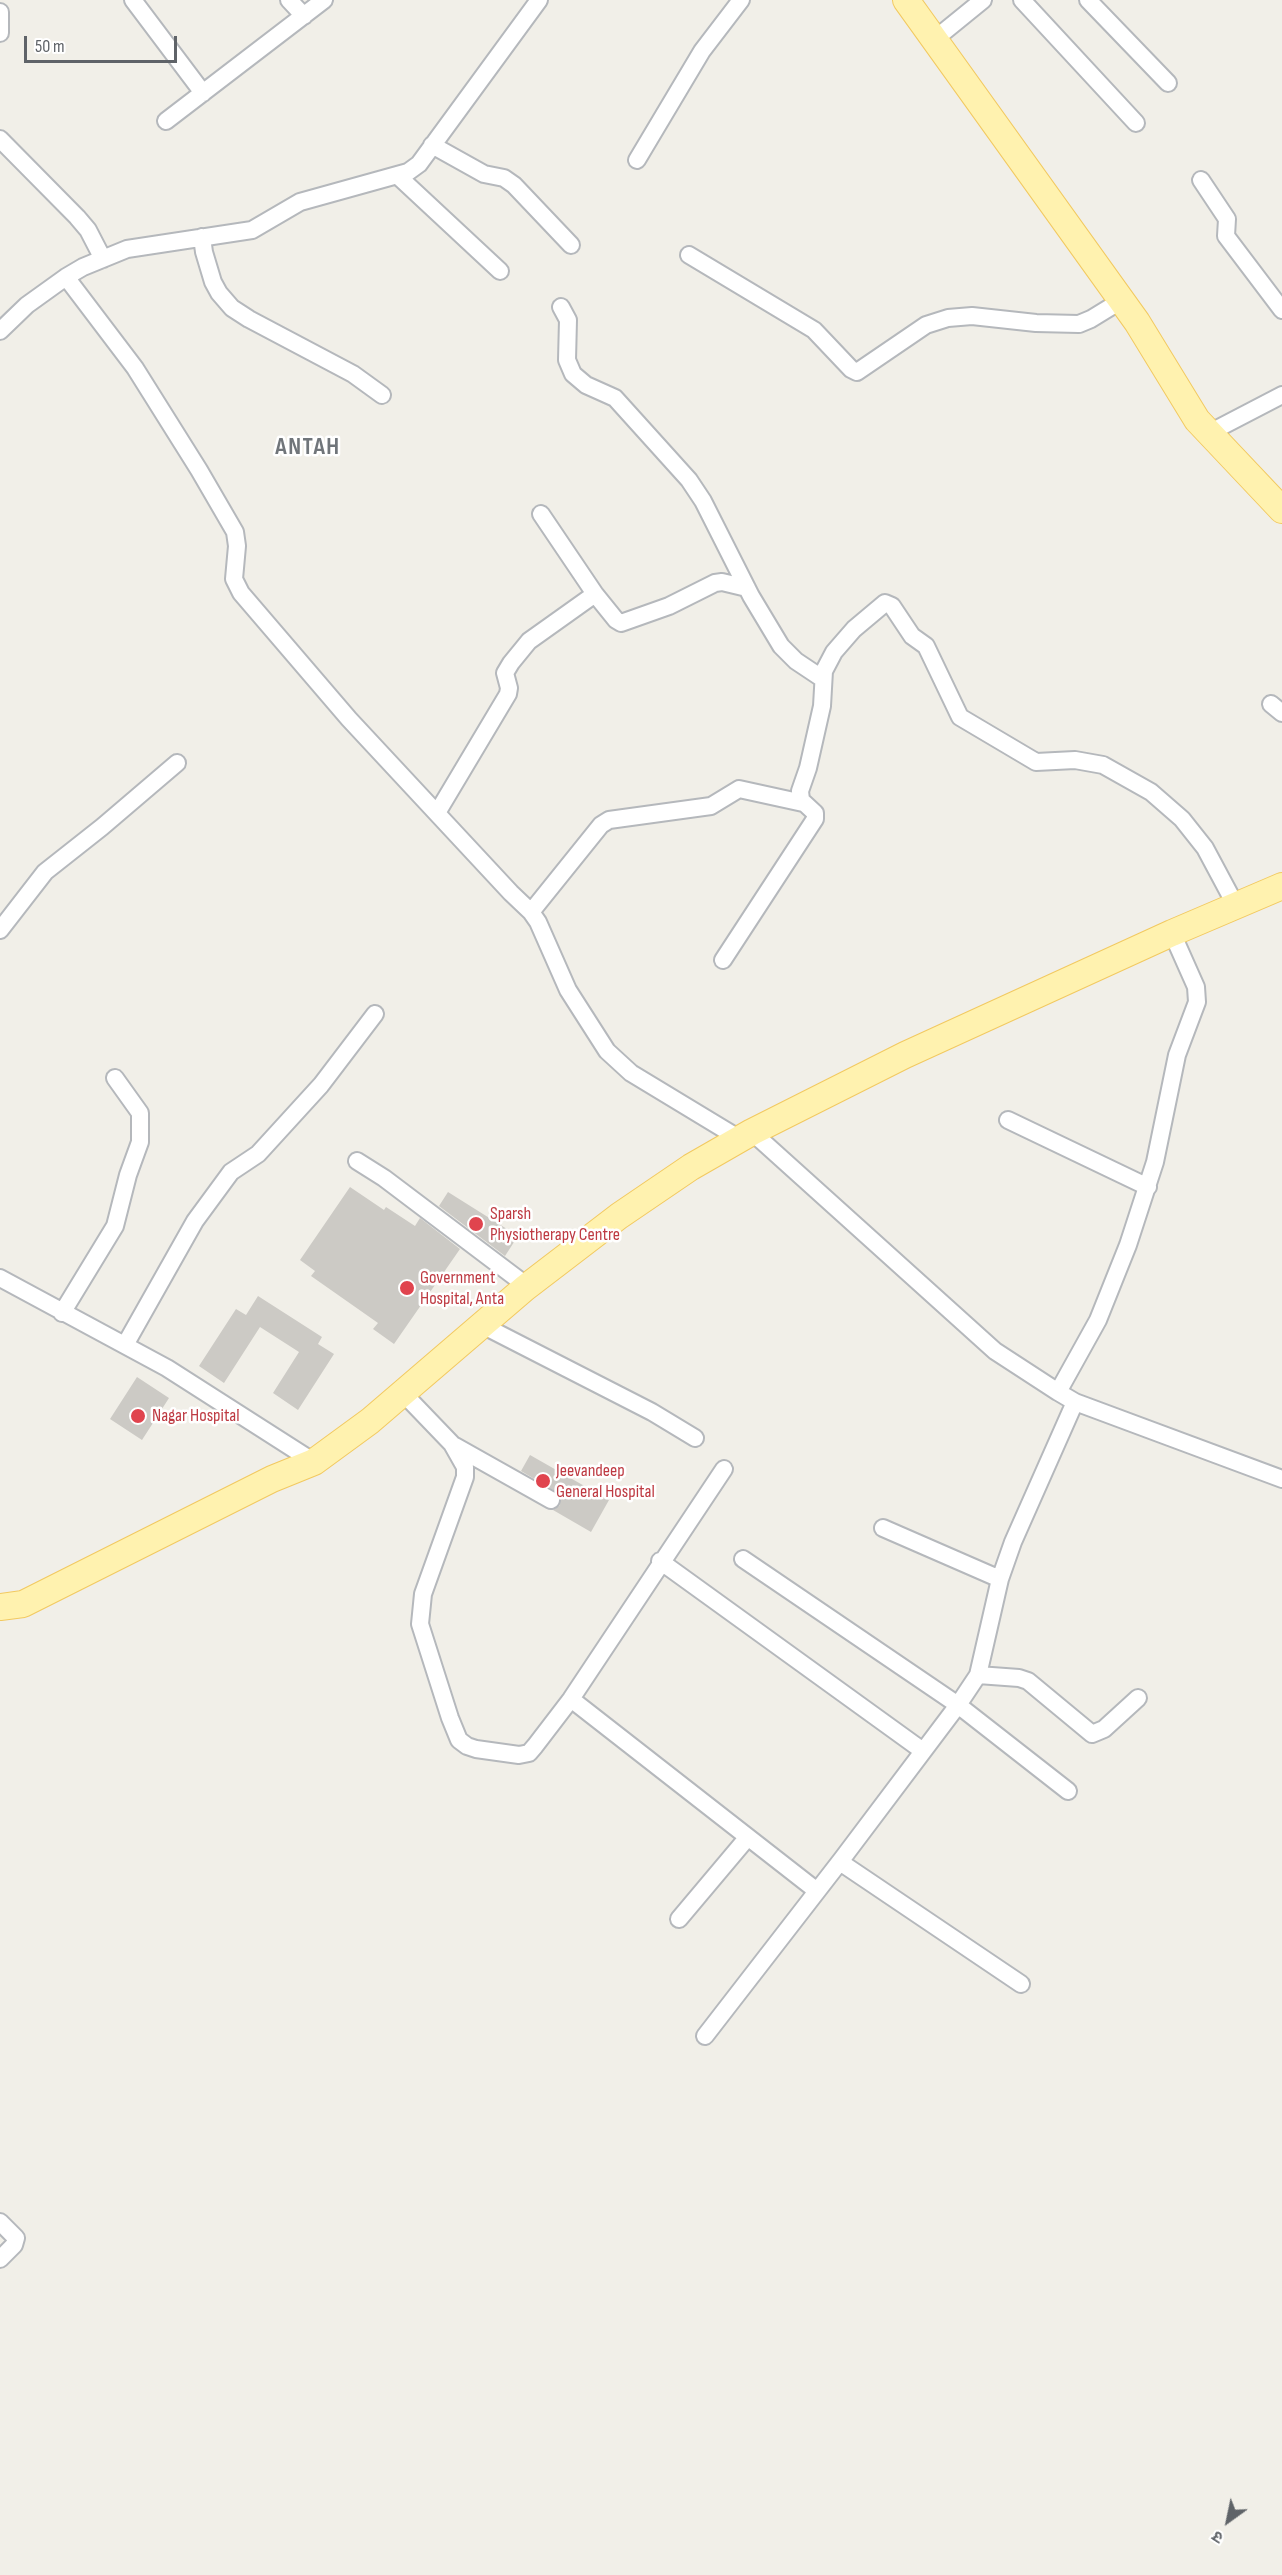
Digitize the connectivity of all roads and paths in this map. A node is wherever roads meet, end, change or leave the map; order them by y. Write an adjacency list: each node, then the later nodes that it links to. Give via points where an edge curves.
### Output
1 (133, 0): 15 (street)
2 (289, 0): 11 (street)
3 (324, 0): 11 (street)
4 (539, 0): 19 (street)
5 (741, 0): 20 (street, via 702,51)
6 (906, 0): 13 (main road)
7 (983, 0): 13 (street)
8 (1022, 0): 17 (street)
9 (1088, 0): 14 (street)
10 (0, 12): 12 (street)
11 (304, 16): 15 (street)
12 (0, 33)
13 (935, 39): 29 (main road)
14 (1168, 83)
15 (203, 93): 16 (street)
16 (166, 121)
17 (1136, 123)
18 (0, 139): 26 (street, via 77,217)
19 (432, 145): 21 (street, via 414,168); 24 (street, via 484,174 504,178 514,185)
20 (637, 160)
21 (398, 176): 23 (street, via 300,202 252,230); 27 (street)
22 (1201, 180): 31 (street, via 1227,219 1226,236)
23 (202, 237): 26 (street, via 138,246); 33 (street, via 213,282 232,308 353,374)
24 (571, 245)
25 (689, 255): 29 (street, via 814,330 857,372 926,325 940,320 972,316 1079,324)
26 (103, 258): 28 (street)
27 (500, 271)
28 (66, 277): 32 (street, via 27,305); 43 (street, via 135,368 235,532 234,579 241,593 349,719)
29 (1122, 300): 35 (main road, via 1190,410)
30 (561, 307): 38 (street, via 569,324 567,360 573,374 586,385 615,398 689,480)
31 (1282, 310)
32 (0, 331)
33 (382, 395)
34 (1282, 395): 35 (street)
35 (1209, 433): 36 (main road)
36 (1282, 510)
37 (541, 514): 39 (street)
38 (747, 588): 39 (street, via 715,582 625,623 615,620); 40 (street, via 785,652)
39 (595, 594): 43 (street, via 529,640 511,663 504,674 508,694)
40 (823, 680): 42 (street, via 822,706 800,791); 45 (street, via 834,652 854,629 883,604 890,604 912,636 926,646 955,710 963,719 1036,762 1075,760 1103,765 1151,792 1182,819 1205,848)
41 (177, 763): 47 (street, via 45,872)
42 (803, 802): 46 (street, via 738,789 711,806 609,820); 49 (street, via 815,813 815,819)
43 (437, 813): 46 (street)
44 (1282, 886): 45 (main road)
45 (1236, 906): 48 (main road)
46 (531, 912): 53 (street, via 568,990 607,1051 631,1073)
47 (0, 930)
48 (1172, 933): 53 (main road, via 905,1055); 55 (street, via 1198,995 1175,1062)
49 (723, 960)
50 (375, 1014): 60 (street, via 321,1085 258,1154 231,1172 195,1221)
51 (116, 1078): 58 (street, via 140,1113 140,1142 115,1226)
52 (1008, 1120): 55 (street)
53 (746, 1135): 57 (main road, via 648,1196); 61 (street, via 995,1351)
54 (357, 1161): 57 (street)
55 (1148, 1187): 61 (street, via 1115,1282)
56 (0, 1278): 58 (street)
57 (528, 1286): 59 (main road)
58 (62, 1313): 60 (street)
59 (482, 1325): 62 (main road); 64 (street)
60 (125, 1345): 66 (street, via 188,1380)
61 (1058, 1392): 63 (street)
62 (403, 1393): 65 (street); 66 (main road)
63 (1075, 1402): 68 (street); 73 (street, via 1026,1509)
64 (695, 1438)
65 (452, 1444): 69 (street); 77 (street, via 465,1467 465,1477 423,1594 420,1619 459,1740 476,1749 524,1755)
66 (314, 1462): 74 (main road)
67 (724, 1469): 72 (street)
68 (1281, 1476)
69 (551, 1500)
70 (883, 1528): 73 (street)
71 (743, 1559): 78 (street)
72 (660, 1561): 77 (street); 79 (street)
73 (1000, 1579): 75 (street)
74 (12, 1606)
75 (978, 1675): 76 (street, via 1025,1680 1095,1735); 78 (street)
76 (1138, 1698)
77 (571, 1699): 81 (street)
78 (958, 1706): 79 (street); 80 (street)
79 (923, 1751): 82 (street)
80 (1068, 1791)
81 (748, 1837): 83 (street); 84 (street)
82 (840, 1862): 83 (street); 85 (street)
83 (817, 1891): 86 (street)
84 (679, 1919)
85 (1021, 1984)
86 (705, 2036)
87 (0, 2222): 88 (street, via 16,2238)
88 (0, 2259)

